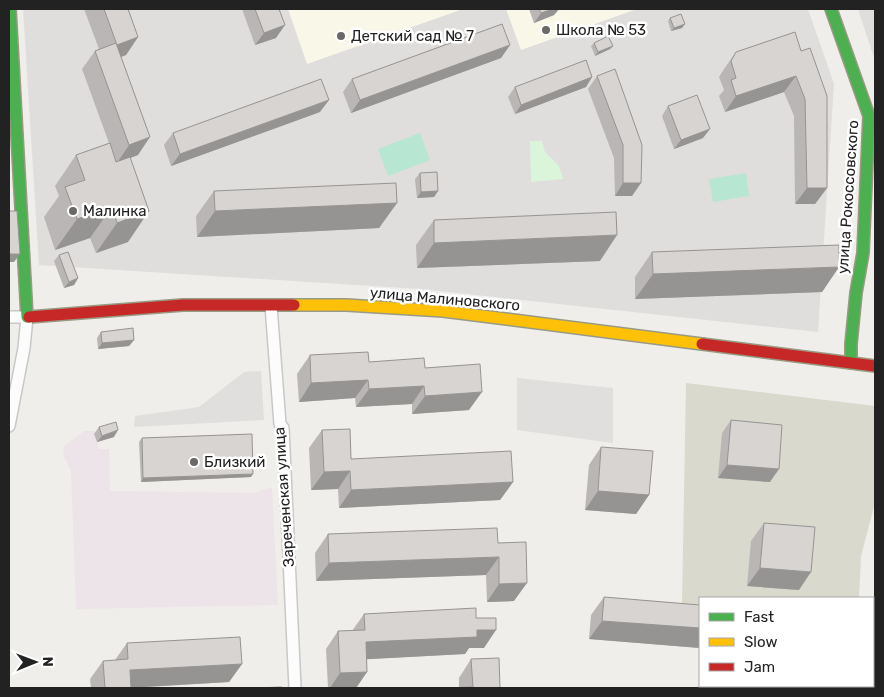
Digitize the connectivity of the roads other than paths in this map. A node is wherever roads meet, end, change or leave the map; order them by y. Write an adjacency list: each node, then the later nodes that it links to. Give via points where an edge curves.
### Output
1 (10, 9): 5 (street)
2 (831, 9): 6 (street, улица Рокоссовского, via 869,116 862,253)
3 (271, 306): 5 (street, улица Малиновского, via 182,306); 6 (street, улица Малиновского, via 346,305 443,311); 9 (street, Зареченская улица, via 280,424 283,428)
4 (9, 317): 5 (street, улица Малиновского)
5 (27, 317): 8 (street)
6 (851, 363): 7 (street, улица Малиновского)
7 (875, 366)
8 (9, 426)
9 (295, 688)

